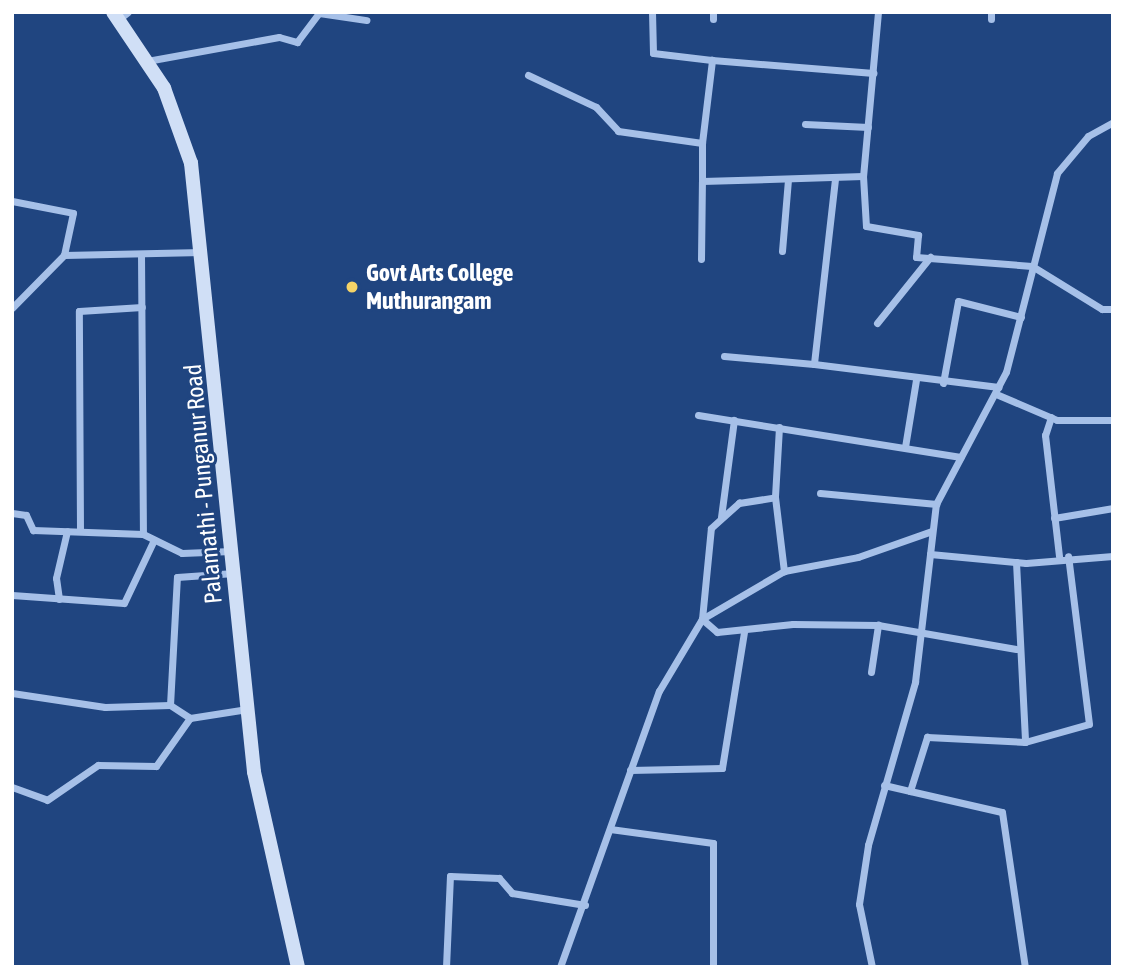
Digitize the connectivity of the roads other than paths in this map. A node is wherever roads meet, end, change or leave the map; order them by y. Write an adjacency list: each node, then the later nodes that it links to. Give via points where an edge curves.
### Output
1 (652, 12): 5 (street, via 653,53)
2 (878, 12): 7 (street)
3 (120, 15): 6 (street, Palamathi - Punganur Road)
4 (366, 20): 6 (street, via 319,13 297,42 279,37)
5 (712, 60): 7 (street); 12 (street)
6 (147, 61): 19 (street, Palamathi - Punganur Road, via 191,163)
7 (873, 73): 11 (street)
8 (528, 75): 12 (street, via 596,107 618,131)
9 (1113, 122): 24 (street, via 1088,136 1057,173)
10 (805, 124): 11 (street)
11 (868, 127): 13 (street)
12 (702, 143): 16 (street)
13 (863, 176): 14 (street); 22 (street, via 866,226 918,235 916,257)
14 (835, 179): 15 (street); 32 (street)
15 (788, 180): 16 (street); 18 (street)
16 (702, 181): 23 (street)
17 (12, 201): 21 (street, via 73,213)
18 (782, 251)
19 (203, 252): 20 (street); 55 (street, Palamathi - Punganur Road)
20 (141, 254): 21 (street); 26 (street)
21 (64, 255): 25 (street)
22 (930, 257): 24 (street); 30 (street)
23 (701, 259)
24 (1032, 266): 28 (street, via 1102,309); 29 (street)
25 (16, 299): 27 (street)
26 (142, 307): 51 (street, via 79,311); 53 (street)
27 (12, 308)
28 (1113, 309)
29 (1021, 317): 34 (street, via 958,301); 35 (street)
30 (877, 323)
31 (724, 356): 32 (street)
32 (814, 364): 33 (street)
33 (916, 380): 34 (street); 41 (street)
34 (943, 383): 35 (street)
35 (998, 391): 37 (street); 42 (street)
36 (698, 415): 39 (street)
37 (1051, 417): 38 (street); 49 (street, via 1045,435)
38 (1113, 420)
39 (734, 421): 40 (street); 48 (street)
40 (779, 427): 41 (street); 44 (street)
41 (905, 447): 42 (street)
42 (961, 457): 45 (street)
43 (820, 493): 45 (street)
44 (775, 496): 48 (street, via 739,503); 61 (street)
45 (936, 504): 52 (street)
46 (1113, 508): 49 (street)
47 (12, 513): 50 (street, via 26,515 33,530)
48 (721, 517): 65 (street, via 709,540)
49 (1054, 518): 57 (street)
50 (67, 531): 51 (street); 64 (street, via 56,578)
51 (80, 531): 53 (street)
52 (932, 531): 56 (street); 61 (street, via 858,557)
53 (143, 534): 54 (street)
54 (153, 542): 55 (street, via 181,553); 64 (street, via 124,603)
55 (232, 551): 62 (street, Palamathi - Punganur Road)
56 (930, 554): 60 (street); 67 (street)
57 (1059, 556): 58 (street); 60 (street)
58 (1068, 556): 59 (street); 75 (street, via 1089,724)
59 (1113, 556)
60 (1016, 562): 69 (street)
61 (784, 571): 65 (street)
62 (234, 572): 72 (street, via 177,577); 73 (street, Palamathi - Punganur Road)
63 (12, 595): 64 (street)
64 (59, 599)
65 (702, 619): 68 (street, via 717,632); 76 (street, via 659,691)
66 (878, 625): 67 (street); 68 (street, via 793,624); 70 (street)
67 (922, 631): 69 (street); 77 (street, via 915,682)
68 (744, 632): 76 (street, via 722,768)
69 (1016, 649): 75 (street)
70 (872, 672)
71 (12, 692): 72 (street, via 104,707)
72 (170, 705): 74 (street)
73 (248, 709): 74 (street); 82 (street, Palamathi - Punganur Road, via 254,772)
74 (190, 718): 78 (street, via 156,766 98,765 47,800)
75 (1026, 742): 79 (street, via 927,737)
76 (630, 770): 80 (street)
77 (884, 785): 79 (street); 86 (street, via 859,905)
78 (12, 787)
79 (910, 791): 87 (street, via 1002,812)
80 (610, 829): 81 (street); 85 (street, via 713,843)
81 (585, 905): 83 (street, via 512,893 499,878 464,872 450,876); 84 (street)
82 (298, 967)
83 (446, 967)
84 (559, 967)
85 (713, 967)
86 (872, 967)
87 (1025, 967)

